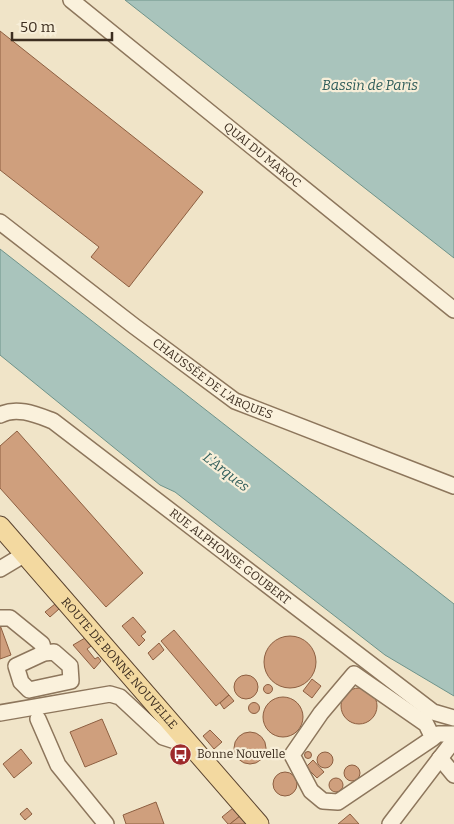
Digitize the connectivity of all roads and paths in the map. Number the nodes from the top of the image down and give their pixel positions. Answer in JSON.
{"nodes":[{"id":1,"x":71,"y":0,"type":"edge"},
{"id":2,"x":0,"y":222,"type":"edge"},
{"id":3,"x":454,"y":310,"type":"edge"},
{"id":4,"x":0,"y":415,"type":"edge"},
{"id":5,"x":454,"y":486,"type":"edge"},
{"id":6,"x":0,"y":526,"type":"edge"},
{"id":7,"x":24,"y":554,"type":"junction"},
{"id":8,"x":0,"y":569,"type":"edge"},
{"id":9,"x":0,"y":618,"type":"edge"},
{"id":10,"x":44,"y":653,"type":"dead end"},
{"id":11,"x":0,"y":713,"type":"edge"},
{"id":12,"x":38,"y":718,"type":"dead end"},
{"id":13,"x":454,"y":718,"type":"edge"},
{"id":14,"x":454,"y":734,"type":"edge"},
{"id":15,"x":433,"y":738,"type":"junction"},
{"id":16,"x":454,"y":740,"type":"edge"},
{"id":17,"x":192,"y":746,"type":"junction"},
{"id":18,"x":440,"y":758,"type":"junction"},
{"id":19,"x":454,"y":775,"type":"edge"},
{"id":20,"x":106,"y":824,"type":"edge"},
{"id":21,"x":259,"y":824,"type":"edge"},
{"id":22,"x":390,"y":824,"type":"edge"}],
"edges":[{"from":1,"to":3,"type":"street","name":"QUAI DU MAROC"},
{"from":2,"to":5,"type":"street","name":"CHAUSSÉE DE L'ARQUES"},
{"from":4,"to":13,"type":"street","name":"RUE ALPHONSE GOUBERT"},
{"from":6,"to":7,"type":"main road","name":"ROUTE DE BONNE NOUVELLE"},
{"from":7,"to":8,"type":"street"},
{"from":7,"to":17,"type":"main road","name":"ROUTE DE BONNE NOUVELLE"},
{"from":9,"to":10,"type":"street"},
{"from":11,"to":17,"type":"street"},
{"from":12,"to":20,"type":"street"},
{"from":14,"to":15,"type":"street"},
{"from":15,"to":15,"type":"street"},
{"from":16,"to":18,"type":"street"},
{"from":17,"to":21,"type":"main road","name":"ROUTE DE BONNE NOUVELLE"},
{"from":18,"to":19,"type":"street"},
{"from":18,"to":22,"type":"street"}]}
